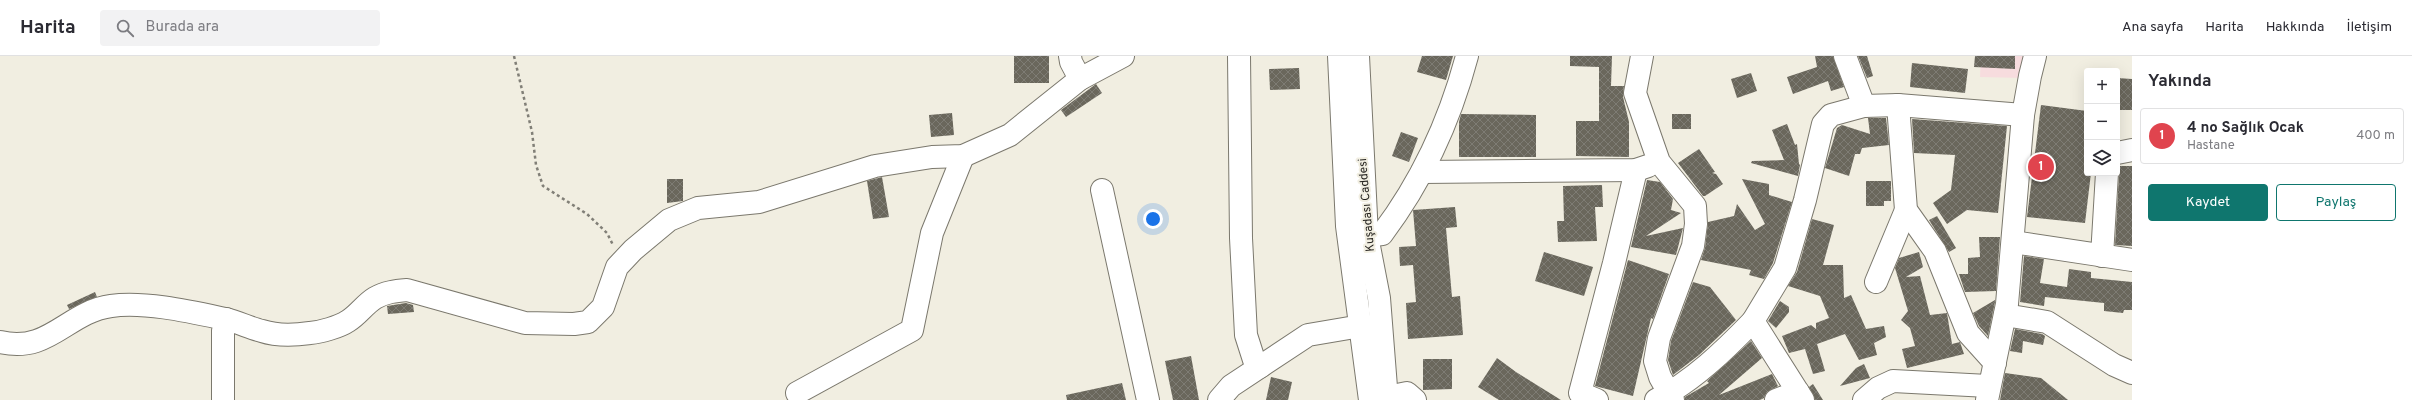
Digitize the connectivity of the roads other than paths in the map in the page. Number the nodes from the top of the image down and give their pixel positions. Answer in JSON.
{"nodes":[{"id":1,"x":1070,"y":56,"type":"edge"},
{"id":2,"x":1124,"y":56,"type":"edge"},
{"id":3,"x":1239,"y":56,"type":"edge"},
{"id":4,"x":1339,"y":56,"type":"edge"},
{"id":5,"x":1358,"y":56,"type":"edge"},
{"id":6,"x":1467,"y":56,"type":"edge"},
{"id":7,"x":1642,"y":56,"type":"edge"},
{"id":8,"x":1845,"y":56,"type":"edge"},
{"id":9,"x":2036,"y":56,"type":"edge"},
{"id":10,"x":1080,"y":79,"type":"junction"},
{"id":11,"x":1898,"y":105,"type":"junction"},
{"id":12,"x":1864,"y":106,"type":"junction"},
{"id":13,"x":2023,"y":115,"type":"junction"},
{"id":14,"x":2132,"y":150,"type":"edge"},
{"id":15,"x":2120,"y":152,"type":"edge"},
{"id":16,"x":962,"y":156,"type":"junction"},
{"id":17,"x":1659,"y":162,"type":"junction"},
{"id":18,"x":1636,"y":170,"type":"junction"},
{"id":19,"x":1422,"y":172,"type":"junction"},
{"id":20,"x":2107,"y":176,"type":"edge"},
{"id":21,"x":1102,"y":190,"type":"dead end"},
{"id":22,"x":1906,"y":210,"type":"junction"},
{"id":23,"x":1367,"y":236,"type":"junction"},
{"id":24,"x":2014,"y":242,"type":"junction"},
{"id":25,"x":2102,"y":256,"type":"junction"},
{"id":26,"x":2132,"y":260,"type":"edge"},
{"id":27,"x":1876,"y":282,"type":"dead end"},
{"id":28,"x":2005,"y":315,"type":"junction"},
{"id":29,"x":226,"y":319,"type":"junction"},
{"id":30,"x":1753,"y":321,"type":"junction"},
{"id":31,"x":1361,"y":326,"type":"junction"},
{"id":32,"x":0,"y":342,"type":"edge"},
{"id":33,"x":1995,"y":363,"type":"junction"},
{"id":34,"x":1260,"y":367,"type":"junction"},
{"id":35,"x":2132,"y":373,"type":"edge"},
{"id":36,"x":798,"y":393,"type":"dead end"},
{"id":37,"x":1987,"y":393,"type":"edge"},
{"id":38,"x":1801,"y":396,"type":"edge"},
{"id":39,"x":1584,"y":398,"type":"edge"},
{"id":40,"x":1667,"y":398,"type":"edge"},
{"id":41,"x":1382,"y":399,"type":"edge"},
{"id":42,"x":223,"y":400,"type":"edge"},
{"id":43,"x":1148,"y":400,"type":"edge"},
{"id":44,"x":1219,"y":400,"type":"edge"},
{"id":45,"x":1415,"y":400,"type":"edge"},
{"id":46,"x":1776,"y":400,"type":"edge"},
{"id":47,"x":1864,"y":400,"type":"edge"}],
"edges":[{"from":1,"to":10,"type":"street"},
{"from":2,"to":10,"type":"street"},
{"from":3,"to":34,"type":"street"},
{"from":4,"to":31,"type":"street","name":"Kuşadası Caddesi"},
{"from":5,"to":23,"type":"street","name":"Kuşadası Caddesi"},
{"from":6,"to":19,"type":"street"},
{"from":7,"to":17,"type":"street"},
{"from":8,"to":12,"type":"street"},
{"from":9,"to":13,"type":"street"},
{"from":10,"to":16,"type":"street"},
{"from":11,"to":12,"type":"street"},
{"from":11,"to":13,"type":"street"},
{"from":11,"to":22,"type":"street"},
{"from":12,"to":30,"type":"street"},
{"from":13,"to":24,"type":"street"},
{"from":14,"to":15,"type":"street"},
{"from":16,"to":29,"type":"street"},
{"from":16,"to":36,"type":"street"},
{"from":17,"to":18,"type":"street"},
{"from":17,"to":40,"type":"street"},
{"from":18,"to":19,"type":"street"},
{"from":18,"to":39,"type":"street"},
{"from":19,"to":23,"type":"street"},
{"from":20,"to":25,"type":"street"},
{"from":21,"to":43,"type":"street"},
{"from":22,"to":27,"type":"street"},
{"from":22,"to":33,"type":"street"},
{"from":23,"to":41,"type":"street","name":"Kuşadası Caddesi"},
{"from":24,"to":25,"type":"street"},
{"from":24,"to":28,"type":"street"},
{"from":25,"to":26,"type":"street"},
{"from":28,"to":33,"type":"street"},
{"from":28,"to":35,"type":"street"},
{"from":29,"to":32,"type":"street"},
{"from":29,"to":42,"type":"street"},
{"from":30,"to":38,"type":"street"},
{"from":30,"to":40,"type":"street"},
{"from":31,"to":34,"type":"street"},
{"from":31,"to":41,"type":"street","name":"Kuşadası Caddesi"},
{"from":33,"to":37,"type":"street"},
{"from":34,"to":44,"type":"street"},
{"from":37,"to":47,"type":"street"},
{"from":38,"to":46,"type":"street"},
{"from":41,"to":45,"type":"street"}]}
